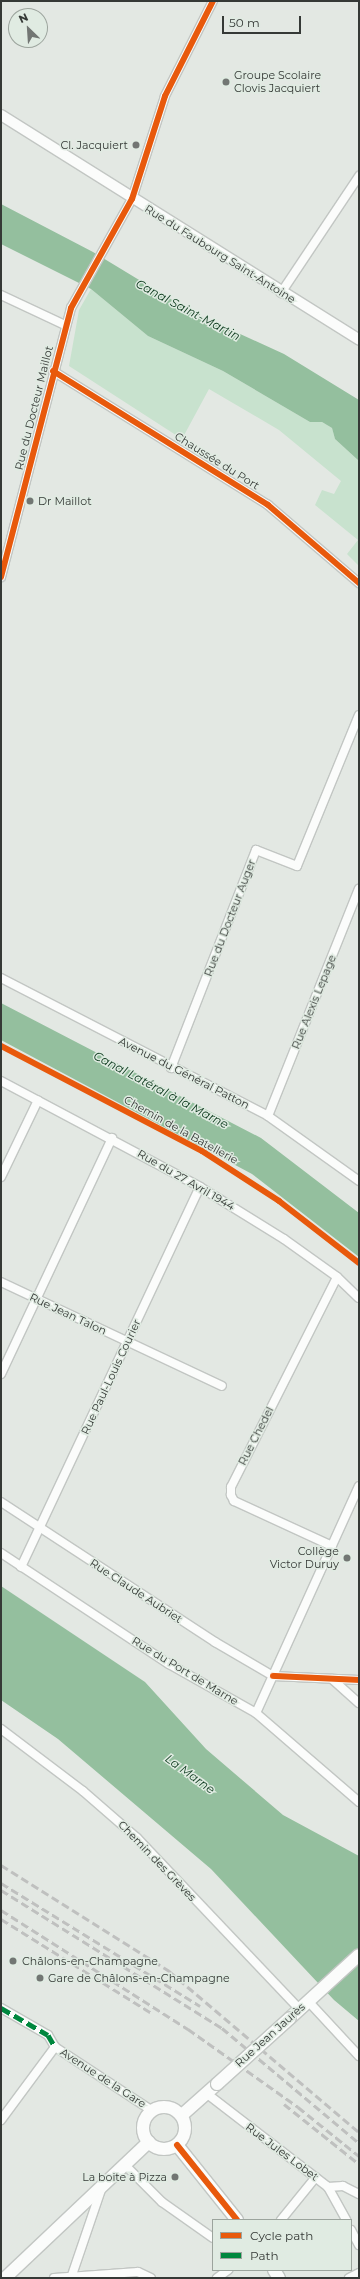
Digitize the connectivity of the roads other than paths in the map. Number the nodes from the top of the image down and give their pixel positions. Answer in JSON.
{"nodes":[{"id":1,"x":213,"y":1,"type":"edge"},
{"id":2,"x":1,"y":115,"type":"edge"},
{"id":3,"x":359,"y":176,"type":"edge"},
{"id":4,"x":132,"y":199,"type":"junction"},
{"id":5,"x":282,"y":294,"type":"junction"},
{"id":6,"x":1,"y":296,"type":"edge"},
{"id":7,"x":65,"y":325,"type":"junction"},
{"id":8,"x":359,"y":340,"type":"edge"},
{"id":9,"x":53,"y":371,"type":"junction"},
{"id":10,"x":1,"y":577,"type":"edge"},
{"id":11,"x":359,"y":583,"type":"edge"},
{"id":12,"x":359,"y":715,"type":"edge"},
{"id":13,"x":359,"y":888,"type":"edge"},
{"id":14,"x":1,"y":978,"type":"edge"},
{"id":15,"x":171,"y":1068,"type":"junction"},
{"id":16,"x":1,"y":1080,"type":"edge"},
{"id":17,"x":38,"y":1100,"type":"junction"},
{"id":18,"x":268,"y":1116,"type":"junction"},
{"id":19,"x":112,"y":1138,"type":"junction"},
{"id":20,"x":1,"y":1177,"type":"edge"},
{"id":21,"x":359,"y":1181,"type":"edge"},
{"id":22,"x":200,"y":1187,"type":"junction"},
{"id":23,"x":337,"y":1277,"type":"junction"},
{"id":24,"x":1,"y":1282,"type":"edge"},
{"id":25,"x":36,"y":1298,"type":"junction"},
{"id":26,"x":359,"y":1298,"type":"edge"},
{"id":27,"x":127,"y":1342,"type":"junction"},
{"id":28,"x":1,"y":1374,"type":"edge"},
{"id":29,"x":222,"y":1386,"type":"dead end"},
{"id":30,"x":359,"y":1486,"type":"edge"},
{"id":31,"x":1,"y":1502,"type":"edge"},
{"id":32,"x":40,"y":1528,"type":"junction"},
{"id":33,"x":332,"y":1546,"type":"junction"},
{"id":34,"x":1,"y":1553,"type":"edge"},
{"id":35,"x":21,"y":1567,"type":"junction"},
{"id":36,"x":273,"y":1676,"type":"junction"},
{"id":37,"x":332,"y":1679,"type":"junction"},
{"id":38,"x":359,"y":1680,"type":"edge"},
{"id":39,"x":359,"y":1703,"type":"edge"},
{"id":40,"x":256,"y":1713,"type":"junction"},
{"id":41,"x":1,"y":1728,"type":"edge"},
{"id":42,"x":359,"y":1802,"type":"edge"},
{"id":43,"x":359,"y":1955,"type":"edge"},
{"id":44,"x":308,"y":2001,"type":"junction"},
{"id":45,"x":1,"y":2008,"type":"edge"},
{"id":46,"x":55,"y":2047,"type":"junction"},
{"id":47,"x":359,"y":2056,"type":"edge"},
{"id":48,"x":206,"y":2093,"type":"junction"},
{"id":49,"x":151,"y":2110,"type":"junction"},
{"id":50,"x":182,"y":2115,"type":"junction"},
{"id":51,"x":1,"y":2120,"type":"edge"},
{"id":52,"x":149,"y":2142,"type":"junction"},
{"id":53,"x":177,"y":2145,"type":"junction"},
{"id":54,"x":126,"y":2166,"type":"junction"},
{"id":55,"x":316,"y":2177,"type":"junction"},
{"id":56,"x":328,"y":2187,"type":"junction"},
{"id":57,"x":101,"y":2190,"type":"junction"},
{"id":58,"x":359,"y":2194,"type":"edge"},
{"id":59,"x":236,"y":2219,"type":"edge"},
{"id":60,"x":282,"y":2219,"type":"edge"},
{"id":61,"x":345,"y":2219,"type":"edge"},
{"id":62,"x":352,"y":2232,"type":"edge"},
{"id":63,"x":212,"y":2237,"type":"edge"},
{"id":64,"x":359,"y":2245,"type":"edge"},
{"id":65,"x":227,"y":2271,"type":"edge"},
{"id":66,"x":359,"y":2272,"type":"edge"},
{"id":67,"x":71,"y":2277,"type":"edge"},
{"id":68,"x":5,"y":2278,"type":"edge"},
{"id":69,"x":54,"y":2278,"type":"edge"},
{"id":70,"x":151,"y":2278,"type":"edge"},
{"id":71,"x":217,"y":2278,"type":"edge"},
{"id":72,"x":349,"y":2278,"type":"edge"}],
"edges":[{"from":1,"to":4,"type":"street"},
{"from":2,"to":4,"type":"street","name":"Rue du Faubourg Saint-Antoine"},
{"from":3,"to":5,"type":"street"},
{"from":4,"to":5,"type":"street","name":"Rue du Faubourg Saint-Antoine"},
{"from":4,"to":7,"type":"street","name":"Rue du Docteur Maillot"},
{"from":5,"to":8,"type":"street","name":"Rue du Faubourg Saint-Antoine"},
{"from":6,"to":7,"type":"street"},
{"from":7,"to":9,"type":"street","name":"Rue du Docteur Maillot"},
{"from":9,"to":10,"type":"street","name":"Rue du Docteur Maillot"},
{"from":9,"to":11,"type":"street","name":"Chaussée du Port"},
{"from":12,"to":15,"type":"street","name":"Rue du Docteur Auger"},
{"from":13,"to":18,"type":"street","name":"Rue Alexis Lepage"},
{"from":14,"to":15,"type":"street","name":"Avenue du Général Patton"},
{"from":15,"to":18,"type":"street","name":"Avenue du Général Patton"},
{"from":16,"to":17,"type":"street","name":"Rue du 27 Avril 1944"},
{"from":17,"to":19,"type":"street","name":"Rue du 27 Avril 1944"},
{"from":17,"to":20,"type":"street"},
{"from":18,"to":21,"type":"street","name":"Avenue du Général Patton"},
{"from":19,"to":22,"type":"street","name":"Rue du 27 Avril 1944"},
{"from":19,"to":25,"type":"street"},
{"from":22,"to":23,"type":"street","name":"Rue du 27 Avril 1944"},
{"from":22,"to":27,"type":"street","name":"Rue Paul-Louis Courier"},
{"from":23,"to":26,"type":"street","name":"Rue du 27 Avril 1944"},
{"from":23,"to":33,"type":"street","name":"Rue Chedel"},
{"from":24,"to":25,"type":"street","name":"Rue Jean Talon"},
{"from":25,"to":27,"type":"street","name":"Rue Jean Talon"},
{"from":25,"to":28,"type":"street"},
{"from":27,"to":29,"type":"street","name":"Rue Jean Talon"},
{"from":27,"to":32,"type":"street","name":"Rue Paul-Louis Courier"},
{"from":30,"to":33,"type":"street"},
{"from":31,"to":32,"type":"street","name":"Rue Claude Aubriet"},
{"from":32,"to":35,"type":"street","name":"Rue Paul-Louis Courier"},
{"from":32,"to":36,"type":"street","name":"Rue Claude Aubriet"},
{"from":33,"to":36,"type":"street"},
{"from":34,"to":35,"type":"street","name":"Rue du Port de Marne"},
{"from":35,"to":40,"type":"street","name":"Rue du Port de Marne"},
{"from":36,"to":37,"type":"street"},
{"from":36,"to":40,"type":"street"},
{"from":37,"to":38,"type":"street"},
{"from":37,"to":39,"type":"street"},
{"from":40,"to":42,"type":"street","name":"Rue du Port de Marne"},
{"from":41,"to":44,"type":"street","name":"Chemin des Grèves"},
{"from":43,"to":44,"type":"main road","name":"Rue Jean Jaurès"},
{"from":44,"to":47,"type":"street","name":"Chemin des Grèves"},
{"from":44,"to":48,"type":"main road","name":"Rue Jean Jaurès","bridge":true},
{"from":45,"to":46,"type":"street"},
{"from":46,"to":49,"type":"street","name":"Avenue de la Gare"},
{"from":46,"to":51,"type":"street"},
{"from":48,"to":50,"type":"main road","name":"Rue Jean Jaurès"},
{"from":48,"to":55,"type":"street","name":"Rue Jules Lobet"},
{"from":49,"to":50,"type":"main road"},
{"from":49,"to":52,"type":"main road"},
{"from":50,"to":53,"type":"main road"},
{"from":52,"to":53,"type":"main road"},
{"from":52,"to":54,"type":"main road"},
{"from":53,"to":59,"type":"main road"},
{"from":54,"to":57,"type":"main road"},
{"from":54,"to":63,"type":"street"},
{"from":55,"to":56,"type":"street","name":"Rue Jules Lobet"},
{"from":55,"to":60,"type":"street"},
{"from":56,"to":58,"type":"street"},
{"from":56,"to":61,"type":"street","name":"Rue Jules Lobet"},
{"from":57,"to":67,"type":"street"},
{"from":57,"to":68,"type":"main road"},
{"from":62,"to":64,"type":"street"},
{"from":65,"to":71,"type":"street"},
{"from":66,"to":72,"type":"street"},
{"from":67,"to":69,"type":"street"},
{"from":67,"to":70,"type":"street"}]}
